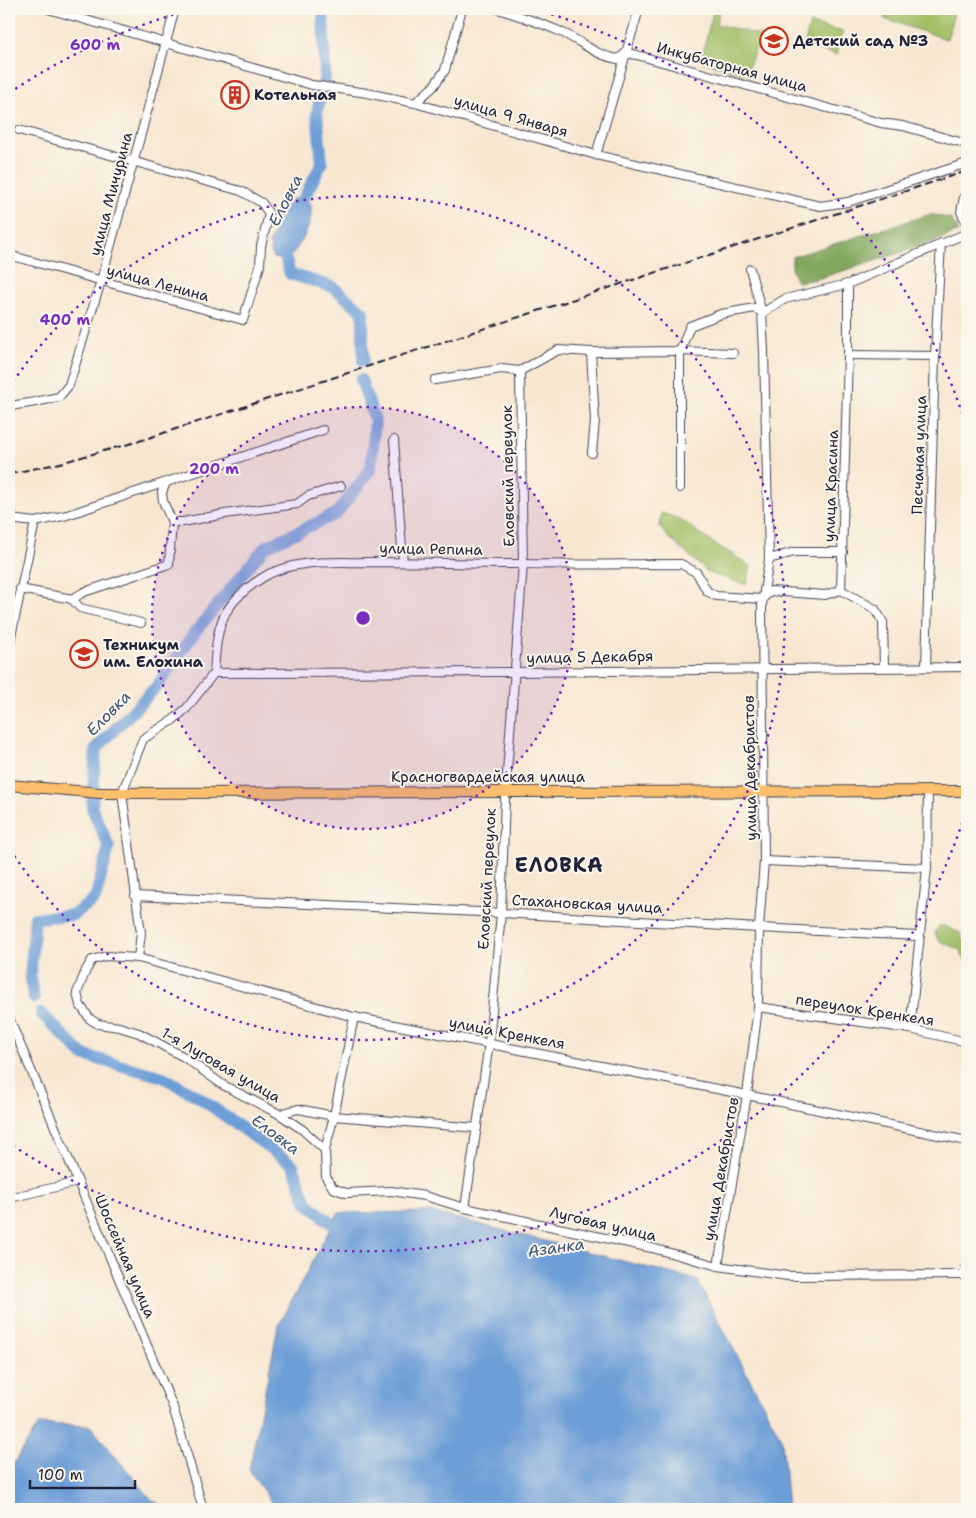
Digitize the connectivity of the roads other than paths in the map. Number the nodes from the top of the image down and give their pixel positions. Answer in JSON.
{"nodes":[{"id":1,"x":48,"y":9,"type":"edge"},
{"id":2,"x":175,"y":9,"type":"edge"},
{"id":3,"x":462,"y":9,"type":"edge"},
{"id":4,"x":498,"y":9,"type":"edge"},
{"id":5,"x":639,"y":9,"type":"edge"},
{"id":6,"x":166,"y":43,"type":"junction"},
{"id":7,"x":626,"y":53,"type":"junction"},
{"id":8,"x":416,"y":103,"type":"junction"},
{"id":9,"x":19,"y":130,"type":"dead end"},
{"id":10,"x":967,"y":144,"type":"edge"},
{"id":11,"x":596,"y":155,"type":"junction"},
{"id":12,"x":134,"y":161,"type":"junction"},
{"id":13,"x":967,"y":163,"type":"edge"},
{"id":14,"x":964,"y":197,"type":"dead end"},
{"id":15,"x":967,"y":224,"type":"edge"},
{"id":16,"x":967,"y":233,"type":"edge"},
{"id":17,"x":941,"y":243,"type":"junction"},
{"id":18,"x":9,"y":255,"type":"edge"},
{"id":19,"x":750,"y":269,"type":"dead end"},
{"id":20,"x":101,"y":281,"type":"junction"},
{"id":21,"x":848,"y":284,"type":"junction"},
{"id":22,"x":762,"y":313,"type":"junction"},
{"id":23,"x":680,"y":350,"type":"junction"},
{"id":24,"x":591,"y":352,"type":"junction"},
{"id":25,"x":733,"y":353,"type":"dead end"},
{"id":26,"x":848,"y":355,"type":"junction"},
{"id":27,"x":935,"y":356,"type":"junction"},
{"id":28,"x":520,"y":371,"type":"junction"},
{"id":29,"x":435,"y":380,"type":"dead end"},
{"id":30,"x":9,"y":406,"type":"edge"},
{"id":31,"x":323,"y":430,"type":"dead end"},
{"id":32,"x":394,"y":440,"type":"dead end"},
{"id":33,"x":592,"y":453,"type":"dead end"},
{"id":34,"x":166,"y":483,"type":"junction"},
{"id":35,"x":341,"y":486,"type":"dead end"},
{"id":36,"x":680,"y":488,"type":"dead end"},
{"id":37,"x":9,"y":520,"type":"edge"},
{"id":38,"x":35,"y":522,"type":"junction"},
{"id":39,"x":172,"y":522,"type":"junction"},
{"id":40,"x":843,"y":552,"type":"junction"},
{"id":41,"x":769,"y":559,"type":"junction"},
{"id":42,"x":403,"y":562,"type":"junction"},
{"id":43,"x":523,"y":564,"type":"junction"},
{"id":44,"x":20,"y":589,"type":"junction"},
{"id":45,"x":842,"y":590,"type":"junction"},
{"id":46,"x":72,"y":599,"type":"junction"},
{"id":47,"x":762,"y":600,"type":"junction"},
{"id":48,"x":141,"y":624,"type":"dead end"},
{"id":49,"x":9,"y":646,"type":"edge"},
{"id":50,"x":884,"y":666,"type":"junction"},
{"id":51,"x":967,"y":666,"type":"edge"},
{"id":52,"x":926,"y":667,"type":"junction"},
{"id":53,"x":762,"y":669,"type":"junction"},
{"id":54,"x":516,"y":672,"type":"junction"},
{"id":55,"x":214,"y":673,"type":"junction"},
{"id":56,"x":9,"y":785,"type":"edge"},
{"id":57,"x":928,"y":790,"type":"junction"},
{"id":58,"x":764,"y":791,"type":"junction"},
{"id":59,"x":967,"y":791,"type":"edge"},
{"id":60,"x":506,"y":792,"type":"junction"},
{"id":61,"x":122,"y":793,"type":"junction"},
{"id":62,"x":764,"y":861,"type":"junction"},
{"id":63,"x":927,"y":868,"type":"junction"},
{"id":64,"x":135,"y":896,"type":"junction"},
{"id":65,"x":501,"y":913,"type":"junction"},
{"id":66,"x":759,"y":928,"type":"junction"},
{"id":67,"x":918,"y":936,"type":"junction"},
{"id":68,"x":138,"y":958,"type":"junction"},
{"id":69,"x":80,"y":1005,"type":"joint"},
{"id":70,"x":758,"y":1007,"type":"junction"},
{"id":71,"x":354,"y":1017,"type":"junction"},
{"id":72,"x":9,"y":1018,"type":"edge"},
{"id":73,"x":910,"y":1029,"type":"junction"},
{"id":74,"x":967,"y":1042,"type":"edge"},
{"id":75,"x":488,"y":1043,"type":"junction"},
{"id":76,"x":748,"y":1094,"type":"junction"},
{"id":77,"x":279,"y":1114,"type":"junction"},
{"id":78,"x":334,"y":1116,"type":"junction"},
{"id":79,"x":477,"y":1128,"type":"junction"},
{"id":80,"x":967,"y":1141,"type":"edge"},
{"id":81,"x":325,"y":1150,"type":"junction"},
{"id":82,"x":78,"y":1182,"type":"junction"},
{"id":83,"x":9,"y":1198,"type":"edge"},
{"id":84,"x":465,"y":1208,"type":"junction"},
{"id":85,"x":967,"y":1259,"type":"edge"},
{"id":86,"x":718,"y":1266,"type":"junction"},
{"id":87,"x":966,"y":1275,"type":"edge"},
{"id":88,"x":203,"y":1509,"type":"edge"}],
"edges":[{"from":1,"to":6,"type":"street","name":"улица 9 Января"},
{"from":2,"to":6,"type":"street","name":"улица Мичурина"},
{"from":3,"to":8,"type":"street"},
{"from":4,"to":7,"type":"street","name":"Инкубаторная улица"},
{"from":5,"to":7,"type":"street"},
{"from":6,"to":8,"type":"street","name":"улица 9 Января"},
{"from":6,"to":12,"type":"street","name":"улица Мичурина"},
{"from":7,"to":10,"type":"street","name":"Инкубаторная улица"},
{"from":7,"to":11,"type":"street"},
{"from":8,"to":11,"type":"street","name":"улица 9 Января"},
{"from":9,"to":12,"type":"street"},
{"from":11,"to":13,"type":"street","name":"улица 9 Января"},
{"from":12,"to":20,"type":"street","name":"улица Мичурина"},
{"from":12,"to":20,"type":"street","name":"улица Ленина"},
{"from":14,"to":15,"type":"street"},
{"from":16,"to":17,"type":"street"},
{"from":17,"to":21,"type":"street"},
{"from":17,"to":27,"type":"street","name":"Песчаная улица"},
{"from":18,"to":20,"type":"street","name":"улица Ленина"},
{"from":19,"to":22,"type":"street","name":"улица Декабристов"},
{"from":20,"to":30,"type":"street","name":"улица Мичурина"},
{"from":21,"to":22,"type":"street"},
{"from":21,"to":26,"type":"street","name":"улица Красина"},
{"from":22,"to":23,"type":"street"},
{"from":22,"to":41,"type":"street","name":"улица Декабристов"},
{"from":23,"to":24,"type":"street"},
{"from":23,"to":25,"type":"street"},
{"from":23,"to":36,"type":"street"},
{"from":24,"to":28,"type":"street"},
{"from":24,"to":33,"type":"street"},
{"from":26,"to":27,"type":"street"},
{"from":26,"to":40,"type":"street","name":"улица Красина"},
{"from":27,"to":52,"type":"street","name":"Песчаная улица"},
{"from":28,"to":29,"type":"street"},
{"from":28,"to":43,"type":"street","name":"Еловский переулок"},
{"from":31,"to":34,"type":"street"},
{"from":32,"to":42,"type":"street"},
{"from":34,"to":38,"type":"street"},
{"from":34,"to":39,"type":"street"},
{"from":35,"to":39,"type":"street"},
{"from":37,"to":38,"type":"street"},
{"from":38,"to":44,"type":"street"},
{"from":39,"to":46,"type":"street"},
{"from":40,"to":41,"type":"street"},
{"from":40,"to":45,"type":"street","name":"улица Красина"},
{"from":41,"to":47,"type":"street","name":"улица Декабристов"},
{"from":42,"to":43,"type":"street","name":"улица Репина"},
{"from":42,"to":55,"type":"street","name":"улица Репина"},
{"from":43,"to":47,"type":"street","name":"улица Репина"},
{"from":43,"to":54,"type":"street","name":"Еловский переулок"},
{"from":44,"to":46,"type":"street"},
{"from":44,"to":49,"type":"street"},
{"from":45,"to":47,"type":"street"},
{"from":45,"to":50,"type":"street"},
{"from":46,"to":48,"type":"street"},
{"from":47,"to":53,"type":"street","name":"улица Декабристов"},
{"from":50,"to":52,"type":"street","name":"улица 5 Декабря"},
{"from":50,"to":53,"type":"street","name":"улица 5 Декабря"},
{"from":51,"to":52,"type":"street","name":"улица 5 Декабря"},
{"from":53,"to":54,"type":"street","name":"улица 5 Декабря"},
{"from":53,"to":58,"type":"street","name":"улица Декабристов"},
{"from":54,"to":55,"type":"street","name":"улица 5 Декабря"},
{"from":54,"to":60,"type":"street","name":"Еловский переулок"},
{"from":55,"to":61,"type":"street"},
{"from":56,"to":61,"type":"main road","name":"Красногвардейская улица"},
{"from":57,"to":58,"type":"main road","name":"Красногвардейская улица"},
{"from":57,"to":59,"type":"main road","name":"Красногвардейская улица"},
{"from":57,"to":63,"type":"street"},
{"from":58,"to":60,"type":"main road","name":"Красногвардейская улица"},
{"from":58,"to":62,"type":"street","name":"улица Декабристов"},
{"from":60,"to":61,"type":"main road","name":"Красногвардейская улица"},
{"from":60,"to":65,"type":"street","name":"Еловский переулок"},
{"from":61,"to":64,"type":"street"},
{"from":62,"to":63,"type":"street"},
{"from":62,"to":66,"type":"street","name":"улица Декабристов"},
{"from":63,"to":67,"type":"street"},
{"from":64,"to":65,"type":"street","name":"Стахановская улица"},
{"from":64,"to":68,"type":"street"},
{"from":65,"to":66,"type":"street","name":"Стахановская улица"},
{"from":65,"to":75,"type":"street","name":"Еловский переулок"},
{"from":66,"to":67,"type":"street","name":"Стахановская улица"},
{"from":66,"to":70,"type":"street","name":"улица Декабристов"},
{"from":67,"to":73,"type":"street"},
{"from":68,"to":69,"type":"street","name":"улица Кренкеля"},
{"from":68,"to":71,"type":"street","name":"улица Кренкеля"},
{"from":69,"to":77,"type":"street","name":"1-я Луговая улица"},
{"from":70,"to":73,"type":"street","name":"переулок Кренкеля"},
{"from":70,"to":76,"type":"street","name":"улица Декабристов"},
{"from":71,"to":75,"type":"street","name":"улица Кренкеля"},
{"from":71,"to":78,"type":"street","name":"Луговая улица"},
{"from":72,"to":82,"type":"street","name":"Шоссейная улица"},
{"from":73,"to":74,"type":"street","name":"переулок Кренкеля"},
{"from":75,"to":76,"type":"street","name":"улица Кренкеля"},
{"from":75,"to":79,"type":"street","name":"Еловский переулок"},
{"from":76,"to":80,"type":"street","name":"улица Кренкеля"},
{"from":76,"to":86,"type":"street","name":"улица Декабристов"},
{"from":77,"to":78,"type":"street","name":"1-я Луговая улица"},
{"from":77,"to":81,"type":"street"},
{"from":78,"to":79,"type":"street","name":"1-я Луговая улица"},
{"from":78,"to":81,"type":"street","name":"Луговая улица"},
{"from":79,"to":84,"type":"street","name":"Еловский переулок"},
{"from":81,"to":84,"type":"street","name":"Луговая улица"},
{"from":82,"to":83,"type":"street"},
{"from":82,"to":88,"type":"street","name":"Шоссейная улица"},
{"from":84,"to":86,"type":"street","name":"Луговая улица"},
{"from":85,"to":87,"type":"street"},
{"from":86,"to":87,"type":"street","name":"Луговая улица"}]}
